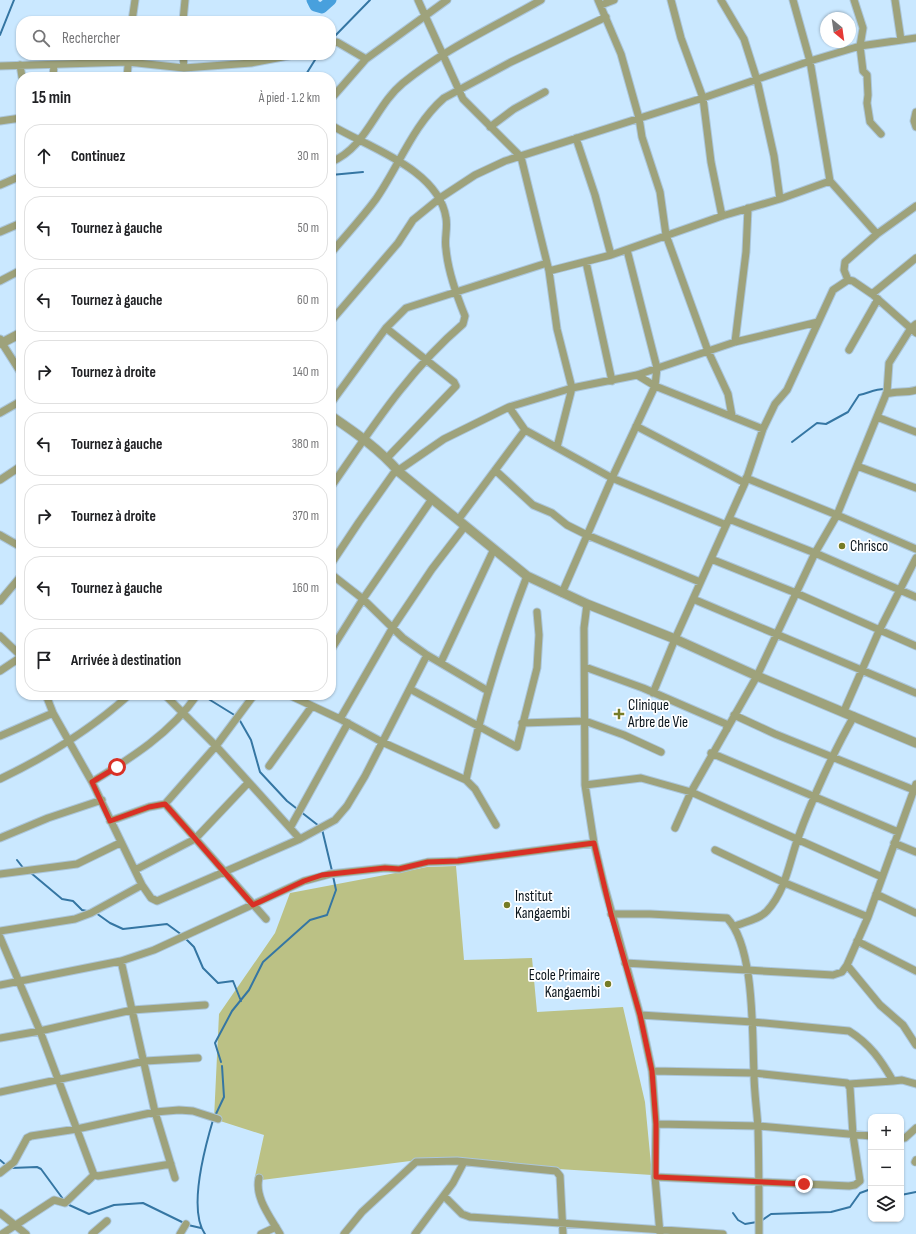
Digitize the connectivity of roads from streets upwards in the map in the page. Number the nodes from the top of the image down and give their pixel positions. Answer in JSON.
{"nodes":[{"id":1,"x":134,"y":0,"type":"edge"},
{"id":2,"x":185,"y":0,"type":"edge"},
{"id":3,"x":418,"y":0,"type":"edge"},
{"id":4,"x":447,"y":0,"type":"edge"},
{"id":5,"x":541,"y":0,"type":"edge"},
{"id":6,"x":614,"y":0,"type":"edge"},
{"id":7,"x":671,"y":0,"type":"edge"},
{"id":8,"x":721,"y":0,"type":"edge"},
{"id":9,"x":793,"y":0,"type":"edge"},
{"id":10,"x":854,"y":0,"type":"edge"},
{"id":11,"x":895,"y":0,"type":"edge"},
{"id":12,"x":599,"y":3,"type":"edge"},
{"id":13,"x":132,"y":16,"type":"edge"},
{"id":14,"x":183,"y":16,"type":"edge"},
{"id":15,"x":426,"y":16,"type":"junction"},
{"id":16,"x":606,"y":17,"type":"junction"},
{"id":17,"x":916,"y":38,"type":"edge"},
{"id":18,"x":901,"y":40,"type":"junction"},
{"id":19,"x":336,"y":42,"type":"edge"},
{"id":20,"x":860,"y":46,"type":"junction"},
{"id":21,"x":442,"y":53,"type":"junction"},
{"id":22,"x":366,"y":59,"type":"junction"},
{"id":23,"x":107,"y":60,"type":"edge"},
{"id":24,"x":128,"y":60,"type":"edge"},
{"id":25,"x":139,"y":60,"type":"edge"},
{"id":26,"x":183,"y":60,"type":"edge"},
{"id":27,"x":254,"y":60,"type":"edge"},
{"id":28,"x":810,"y":61,"type":"junction"},
{"id":29,"x":20,"y":65,"type":"junction"},
{"id":30,"x":54,"y":65,"type":"junction"},
{"id":31,"x":0,"y":66,"type":"edge"},
{"id":32,"x":184,"y":68,"type":"junction"},
{"id":33,"x":21,"y":72,"type":"edge"},
{"id":34,"x":53,"y":72,"type":"edge"},
{"id":35,"x":127,"y":72,"type":"edge"},
{"id":36,"x":757,"y":80,"type":"junction"},
{"id":37,"x":459,"y":91,"type":"junction"},
{"id":38,"x":545,"y":92,"type":"dead end"},
{"id":39,"x":336,"y":93,"type":"edge"},
{"id":40,"x":703,"y":98,"type":"junction"},
{"id":41,"x":916,"y":112,"type":"edge"},
{"id":42,"x":639,"y":118,"type":"junction"},
{"id":43,"x":16,"y":119,"type":"edge"},
{"id":44,"x":0,"y":121,"type":"edge"},
{"id":45,"x":490,"y":127,"type":"junction"},
{"id":46,"x":916,"y":127,"type":"edge"},
{"id":47,"x":336,"y":128,"type":"edge"},
{"id":48,"x":881,"y":134,"type":"dead end"},
{"id":49,"x":576,"y":138,"type":"junction"},
{"id":50,"x":360,"y":141,"type":"junction"},
{"id":51,"x":521,"y":157,"type":"junction"},
{"id":52,"x":336,"y":159,"type":"edge"},
{"id":53,"x":398,"y":160,"type":"junction"},
{"id":54,"x":16,"y":178,"type":"edge"},
{"id":55,"x":830,"y":180,"type":"junction"},
{"id":56,"x":0,"y":185,"type":"edge"},
{"id":57,"x":440,"y":198,"type":"junction"},
{"id":58,"x":780,"y":199,"type":"junction"},
{"id":59,"x":916,"y":206,"type":"edge"},
{"id":60,"x":748,"y":208,"type":"junction"},
{"id":61,"x":722,"y":216,"type":"junction"},
{"id":62,"x":16,"y":225,"type":"edge"},
{"id":63,"x":0,"y":232,"type":"edge"},
{"id":64,"x":877,"y":234,"type":"junction"},
{"id":65,"x":666,"y":235,"type":"junction"},
{"id":66,"x":336,"y":247,"type":"edge"},
{"id":67,"x":627,"y":250,"type":"junction"},
{"id":68,"x":611,"y":255,"type":"junction"},
{"id":69,"x":916,"y":258,"type":"edge"},
{"id":70,"x":586,"y":262,"type":"junction"},
{"id":71,"x":547,"y":264,"type":"junction"},
{"id":72,"x":549,"y":271,"type":"junction"},
{"id":73,"x":16,"y":273,"type":"edge"},
{"id":74,"x":848,"y":280,"type":"junction"},
{"id":75,"x":0,"y":281,"type":"edge"},
{"id":76,"x":456,"y":292,"type":"junction"},
{"id":77,"x":875,"y":296,"type":"junction"},
{"id":78,"x":336,"y":315,"type":"edge"},
{"id":79,"x":818,"y":322,"type":"junction"},
{"id":80,"x":386,"y":328,"type":"junction"},
{"id":81,"x":914,"y":328,"type":"edge"},
{"id":82,"x":16,"y":334,"type":"edge"},
{"id":83,"x":1,"y":342,"type":"edge"},
{"id":84,"x":735,"y":342,"type":"junction"},
{"id":85,"x":849,"y":350,"type":"dead end"},
{"id":86,"x":708,"y":351,"type":"junction"},
{"id":87,"x":426,"y":358,"type":"junction"},
{"id":88,"x":16,"y":365,"type":"edge"},
{"id":89,"x":657,"y":368,"type":"junction"},
{"id":90,"x":637,"y":374,"type":"junction"},
{"id":91,"x":612,"y":381,"type":"junction"},
{"id":92,"x":655,"y":386,"type":"junction"},
{"id":93,"x":572,"y":388,"type":"junction"},
{"id":94,"x":916,"y":390,"type":"edge"},
{"id":95,"x":887,"y":391,"type":"junction"},
{"id":96,"x":336,"y":396,"type":"edge"},
{"id":97,"x":16,"y":404,"type":"edge"},
{"id":98,"x":509,"y":407,"type":"junction"},
{"id":99,"x":0,"y":414,"type":"edge"},
{"id":100,"x":732,"y":416,"type":"junction"},
{"id":101,"x":877,"y":417,"type":"junction"},
{"id":102,"x":336,"y":419,"type":"edge"},
{"id":103,"x":636,"y":426,"type":"junction"},
{"id":104,"x":763,"y":429,"type":"junction"},
{"id":105,"x":525,"y":430,"type":"junction"},
{"id":106,"x":916,"y":432,"type":"edge"},
{"id":107,"x":365,"y":439,"type":"junction"},
{"id":108,"x":557,"y":447,"type":"junction"},
{"id":109,"x":387,"y":458,"type":"junction"},
{"id":110,"x":857,"y":466,"type":"junction"},
{"id":111,"x":16,"y":469,"type":"edge"},
{"id":112,"x":495,"y":470,"type":"junction"},
{"id":113,"x":399,"y":472,"type":"junction"},
{"id":114,"x":612,"y":478,"type":"junction"},
{"id":115,"x":0,"y":480,"type":"edge"},
{"id":116,"x":336,"y":480,"type":"edge"},
{"id":117,"x":746,"y":481,"type":"junction"},
{"id":118,"x":916,"y":488,"type":"edge"},
{"id":119,"x":432,"y":499,"type":"junction"},
{"id":120,"x":837,"y":514,"type":"junction"},
{"id":121,"x":728,"y":522,"type":"junction"},
{"id":122,"x":461,"y":523,"type":"junction"},
{"id":123,"x":0,"y":535,"type":"edge"},
{"id":124,"x":587,"y":535,"type":"junction"},
{"id":125,"x":16,"y":544,"type":"edge"},
{"id":126,"x":494,"y":549,"type":"junction"},
{"id":127,"x":916,"y":549,"type":"edge"},
{"id":128,"x":815,"y":553,"type":"junction"},
{"id":129,"x":336,"y":557,"type":"edge"},
{"id":130,"x":916,"y":558,"type":"edge"},
{"id":131,"x":711,"y":559,"type":"junction"},
{"id":132,"x":527,"y":576,"type":"junction"},
{"id":133,"x":336,"y":578,"type":"edge"},
{"id":134,"x":16,"y":582,"type":"edge"},
{"id":135,"x":700,"y":582,"type":"junction"},
{"id":136,"x":900,"y":590,"type":"junction"},
{"id":137,"x":562,"y":593,"type":"junction"},
{"id":138,"x":796,"y":594,"type":"junction"},
{"id":139,"x":916,"y":597,"type":"edge"},
{"id":140,"x":363,"y":599,"type":"junction"},
{"id":141,"x":693,"y":599,"type":"junction"},
{"id":142,"x":0,"y":601,"type":"edge"},
{"id":143,"x":587,"y":604,"type":"junction"},
{"id":144,"x":537,"y":612,"type":"dead end"},
{"id":145,"x":393,"y":627,"type":"junction"},
{"id":146,"x":879,"y":630,"type":"junction"},
{"id":147,"x":776,"y":634,"type":"junction"},
{"id":148,"x":0,"y":636,"type":"edge"},
{"id":149,"x":675,"y":639,"type":"junction"},
{"id":150,"x":336,"y":642,"type":"edge"},
{"id":151,"x":916,"y":646,"type":"edge"},
{"id":152,"x":16,"y":651,"type":"edge"},
{"id":153,"x":427,"y":655,"type":"junction"},
{"id":154,"x":16,"y":660,"type":"edge"},
{"id":155,"x":441,"y":662,"type":"junction"},
{"id":156,"x":585,"y":667,"type":"junction"},
{"id":157,"x":862,"y":670,"type":"junction"},
{"id":158,"x":0,"y":671,"type":"edge"},
{"id":159,"x":757,"y":676,"type":"junction"},
{"id":160,"x":410,"y":689,"type":"junction"},
{"id":161,"x":488,"y":691,"type":"junction"},
{"id":162,"x":653,"y":693,"type":"junction"},
{"id":163,"x":916,"y":693,"type":"edge"},
{"id":164,"x":48,"y":700,"type":"edge"},
{"id":165,"x":123,"y":700,"type":"edge"},
{"id":166,"x":170,"y":700,"type":"edge"},
{"id":167,"x":194,"y":700,"type":"edge"},
{"id":168,"x":251,"y":700,"type":"edge"},
{"id":169,"x":304,"y":700,"type":"edge"},
{"id":170,"x":312,"y":706,"type":"junction"},
{"id":171,"x":844,"y":711,"type":"junction"},
{"id":172,"x":53,"y":713,"type":"junction"},
{"id":173,"x":182,"y":713,"type":"junction"},
{"id":174,"x":734,"y":715,"type":"junction"},
{"id":175,"x":854,"y":716,"type":"junction"},
{"id":176,"x":340,"y":719,"type":"junction"},
{"id":177,"x":585,"y":721,"type":"junction"},
{"id":178,"x":348,"y":723,"type":"junction"},
{"id":179,"x":522,"y":723,"type":"junction"},
{"id":180,"x":478,"y":727,"type":"junction"},
{"id":181,"x":727,"y":729,"type":"junction"},
{"id":182,"x":0,"y":736,"type":"edge"},
{"id":183,"x":70,"y":741,"type":"junction"},
{"id":184,"x":382,"y":742,"type":"junction"},
{"id":185,"x":916,"y":743,"type":"edge"},
{"id":186,"x":216,"y":746,"type":"junction"},
{"id":187,"x":661,"y":752,"type":"dead end"},
{"id":188,"x":711,"y":753,"type":"junction"},
{"id":189,"x":833,"y":758,"type":"junction"},
{"id":190,"x":269,"y":766,"type":"dead end"},
{"id":191,"x":0,"y":779,"type":"edge"},
{"id":192,"x":466,"y":780,"type":"junction"},
{"id":193,"x":92,"y":782,"type":"junction"},
{"id":194,"x":248,"y":783,"type":"junction"},
{"id":195,"x":585,"y":785,"type":"junction"},
{"id":196,"x":915,"y":787,"type":"edge"},
{"id":197,"x":691,"y":792,"type":"junction"},
{"id":198,"x":815,"y":797,"type":"junction"},
{"id":199,"x":102,"y":800,"type":"junction"},
{"id":200,"x":165,"y":804,"type":"junction"},
{"id":201,"x":110,"y":821,"type":"junction"},
{"id":202,"x":496,"y":824,"type":"dead end"},
{"id":203,"x":290,"y":828,"type":"junction"},
{"id":204,"x":675,"y":828,"type":"dead end"},
{"id":205,"x":898,"y":832,"type":"junction"},
{"id":206,"x":0,"y":838,"type":"edge"},
{"id":207,"x":798,"y":838,"type":"junction"},
{"id":208,"x":195,"y":839,"type":"junction"},
{"id":209,"x":300,"y":839,"type":"junction"},
{"id":210,"x":120,"y":843,"type":"junction"},
{"id":211,"x":594,"y":843,"type":"junction"},
{"id":212,"x":894,"y":843,"type":"junction"},
{"id":213,"x":715,"y":850,"type":"dead end"},
{"id":214,"x":916,"y":852,"type":"edge"},
{"id":215,"x":135,"y":870,"type":"junction"},
{"id":216,"x":225,"y":872,"type":"junction"},
{"id":217,"x":0,"y":874,"type":"edge"},
{"id":218,"x":882,"y":876,"type":"junction"},
{"id":219,"x":785,"y":883,"type":"junction"},
{"id":220,"x":142,"y":885,"type":"junction"},
{"id":221,"x":876,"y":894,"type":"junction"},
{"id":222,"x":253,"y":905,"type":"junction"},
{"id":223,"x":916,"y":913,"type":"edge"},
{"id":224,"x":611,"y":914,"type":"junction"},
{"id":225,"x":868,"y":917,"type":"junction"},
{"id":226,"x":266,"y":919,"type":"dead end"},
{"id":227,"x":734,"y":926,"type":"junction"},
{"id":228,"x":0,"y":931,"type":"edge"},
{"id":229,"x":0,"y":937,"type":"edge"},
{"id":230,"x":857,"y":941,"type":"junction"},
{"id":231,"x":121,"y":961,"type":"junction"},
{"id":232,"x":626,"y":963,"type":"junction"},
{"id":233,"x":847,"y":965,"type":"junction"},
{"id":234,"x":748,"y":970,"type":"junction"},
{"id":235,"x":916,"y":971,"type":"edge"},
{"id":236,"x":18,"y":982,"type":"junction"},
{"id":237,"x":0,"y":985,"type":"edge"},
{"id":238,"x":205,"y":1005,"type":"dead end"},
{"id":239,"x":132,"y":1010,"type":"junction"},
{"id":240,"x":640,"y":1015,"type":"junction"},
{"id":241,"x":753,"y":1022,"type":"junction"},
{"id":242,"x":40,"y":1031,"type":"junction"},
{"id":243,"x":0,"y":1038,"type":"edge"},
{"id":244,"x":916,"y":1045,"type":"edge"},
{"id":245,"x":198,"y":1058,"type":"dead end"},
{"id":246,"x":144,"y":1062,"type":"junction"},
{"id":247,"x":652,"y":1071,"type":"junction"},
{"id":248,"x":754,"y":1073,"type":"junction"},
{"id":249,"x":57,"y":1079,"type":"junction"},
{"id":250,"x":893,"y":1081,"type":"junction"},
{"id":251,"x":849,"y":1084,"type":"junction"},
{"id":252,"x":916,"y":1084,"type":"edge"},
{"id":253,"x":0,"y":1092,"type":"edge"},
{"id":254,"x":155,"y":1112,"type":"junction"},
{"id":255,"x":218,"y":1119,"type":"dead end"},
{"id":256,"x":656,"y":1124,"type":"junction"},
{"id":257,"x":758,"y":1126,"type":"junction"},
{"id":258,"x":916,"y":1128,"type":"edge"},
{"id":259,"x":77,"y":1129,"type":"junction"},
{"id":260,"x":853,"y":1135,"type":"junction"},
{"id":261,"x":868,"y":1136,"type":"edge"},
{"id":262,"x":904,"y":1138,"type":"edge"},
{"id":263,"x":464,"y":1162,"type":"junction"},
{"id":264,"x":171,"y":1164,"type":"junction"},
{"id":265,"x":0,"y":1173,"type":"edge"},
{"id":266,"x":94,"y":1175,"type":"junction"},
{"id":267,"x":656,"y":1177,"type":"junction"},
{"id":268,"x":176,"y":1178,"type":"dead end"},
{"id":269,"x":259,"y":1178,"type":"dead end"},
{"id":270,"x":759,"y":1182,"type":"junction"},
{"id":271,"x":444,"y":1196,"type":"junction"},
{"id":272,"x":0,"y":1213,"type":"edge"},
{"id":273,"x":107,"y":1221,"type":"dead end"},
{"id":274,"x":562,"y":1223,"type":"junction"},
{"id":275,"x":186,"y":1224,"type":"dead end"},
{"id":276,"x":16,"y":1225,"type":"junction"},
{"id":277,"x":276,"y":1227,"type":"junction"},
{"id":278,"x":659,"y":1232,"type":"edge"},
{"id":279,"x":2,"y":1234,"type":"edge"},
{"id":280,"x":26,"y":1234,"type":"edge"},
{"id":281,"x":92,"y":1234,"type":"edge"},
{"id":282,"x":180,"y":1234,"type":"edge"},
{"id":283,"x":261,"y":1234,"type":"edge"},
{"id":284,"x":280,"y":1234,"type":"edge"},
{"id":285,"x":344,"y":1234,"type":"edge"},
{"id":286,"x":416,"y":1234,"type":"edge"},
{"id":287,"x":563,"y":1234,"type":"edge"},
{"id":288,"x":723,"y":1234,"type":"edge"},
{"id":289,"x":759,"y":1234,"type":"edge"}],
"edges":[{"from":1,"to":13,"type":"street"},
{"from":2,"to":14,"type":"street"},
{"from":3,"to":15,"type":"street"},
{"from":4,"to":15,"type":"street"},
{"from":5,"to":21,"type":"street"},
{"from":6,"to":12,"type":"street"},
{"from":7,"to":40,"type":"street"},
{"from":8,"to":36,"type":"street"},
{"from":9,"to":28,"type":"street"},
{"from":10,"to":20,"type":"street"},
{"from":11,"to":18,"type":"street"},
{"from":12,"to":16,"type":"street"},
{"from":15,"to":21,"type":"street"},
{"from":15,"to":22,"type":"street"},
{"from":16,"to":37,"type":"street"},
{"from":16,"to":42,"type":"street"},
{"from":17,"to":18,"type":"street"},
{"from":18,"to":20,"type":"street"},
{"from":19,"to":22,"type":"street"},
{"from":20,"to":28,"type":"street"},
{"from":20,"to":48,"type":"street"},
{"from":21,"to":37,"type":"street"},
{"from":21,"to":50,"type":"street"},
{"from":22,"to":39,"type":"street"},
{"from":23,"to":30,"type":"street"},
{"from":24,"to":35,"type":"street"},
{"from":25,"to":32,"type":"street"},
{"from":26,"to":32,"type":"street"},
{"from":27,"to":32,"type":"street"},
{"from":28,"to":36,"type":"street"},
{"from":28,"to":55,"type":"street"},
{"from":29,"to":30,"type":"street"},
{"from":29,"to":31,"type":"street"},
{"from":29,"to":33,"type":"street"},
{"from":30,"to":34,"type":"street"},
{"from":36,"to":40,"type":"street"},
{"from":36,"to":58,"type":"street"},
{"from":37,"to":45,"type":"street"},
{"from":37,"to":53,"type":"street"},
{"from":38,"to":45,"type":"street"},
{"from":40,"to":42,"type":"street"},
{"from":40,"to":61,"type":"street"},
{"from":41,"to":46,"type":"street"},
{"from":42,"to":49,"type":"street"},
{"from":42,"to":65,"type":"street"},
{"from":43,"to":44,"type":"street"},
{"from":45,"to":51,"type":"street"},
{"from":47,"to":50,"type":"street"},
{"from":49,"to":51,"type":"street"},
{"from":49,"to":68,"type":"street"},
{"from":50,"to":52,"type":"street"},
{"from":50,"to":53,"type":"street"},
{"from":51,"to":57,"type":"street"},
{"from":51,"to":71,"type":"street"},
{"from":53,"to":57,"type":"street"},
{"from":53,"to":66,"type":"street"},
{"from":54,"to":56,"type":"street"},
{"from":55,"to":58,"type":"street"},
{"from":55,"to":64,"type":"street"},
{"from":57,"to":76,"type":"street"},
{"from":57,"to":78,"type":"street"},
{"from":58,"to":60,"type":"street"},
{"from":59,"to":64,"type":"street"},
{"from":60,"to":61,"type":"street"},
{"from":60,"to":84,"type":"street"},
{"from":61,"to":65,"type":"street"},
{"from":62,"to":63,"type":"street"},
{"from":64,"to":74,"type":"street"},
{"from":65,"to":67,"type":"street"},
{"from":65,"to":86,"type":"street"},
{"from":67,"to":68,"type":"street"},
{"from":67,"to":89,"type":"street"},
{"from":68,"to":70,"type":"street"},
{"from":69,"to":77,"type":"street"},
{"from":70,"to":72,"type":"street"},
{"from":70,"to":91,"type":"street"},
{"from":71,"to":72,"type":"street"},
{"from":71,"to":76,"type":"street"},
{"from":72,"to":93,"type":"street"},
{"from":73,"to":75,"type":"street"},
{"from":74,"to":77,"type":"street"},
{"from":74,"to":79,"type":"street"},
{"from":76,"to":80,"type":"street"},
{"from":76,"to":87,"type":"street"},
{"from":77,"to":81,"type":"street"},
{"from":77,"to":85,"type":"street"},
{"from":79,"to":84,"type":"street"},
{"from":79,"to":104,"type":"street"},
{"from":80,"to":87,"type":"street"},
{"from":80,"to":96,"type":"street"},
{"from":81,"to":95,"type":"street"},
{"from":82,"to":83,"type":"street"},
{"from":83,"to":88,"type":"street"},
{"from":84,"to":86,"type":"street"},
{"from":86,"to":89,"type":"street"},
{"from":86,"to":100,"type":"street"},
{"from":87,"to":107,"type":"street"},
{"from":87,"to":109,"type":"street"},
{"from":89,"to":90,"type":"street"},
{"from":89,"to":92,"type":"street"},
{"from":90,"to":91,"type":"street"},
{"from":90,"to":92,"type":"street"},
{"from":91,"to":93,"type":"street"},
{"from":92,"to":100,"type":"street"},
{"from":92,"to":103,"type":"street"},
{"from":93,"to":98,"type":"street"},
{"from":93,"to":108,"type":"street"},
{"from":94,"to":95,"type":"street"},
{"from":95,"to":101,"type":"street"},
{"from":97,"to":99,"type":"street"},
{"from":98,"to":105,"type":"street"},
{"from":98,"to":113,"type":"street"},
{"from":100,"to":104,"type":"street"},
{"from":101,"to":106,"type":"street"},
{"from":101,"to":110,"type":"street"},
{"from":102,"to":107,"type":"street"},
{"from":103,"to":114,"type":"street"},
{"from":103,"to":117,"type":"street"},
{"from":104,"to":117,"type":"street"},
{"from":105,"to":108,"type":"street"},
{"from":105,"to":112,"type":"street"},
{"from":107,"to":109,"type":"street"},
{"from":107,"to":116,"type":"street"},
{"from":108,"to":114,"type":"street"},
{"from":109,"to":113,"type":"street"},
{"from":110,"to":118,"type":"street"},
{"from":110,"to":120,"type":"street"},
{"from":111,"to":115,"type":"street"},
{"from":112,"to":122,"type":"street"},
{"from":112,"to":124,"type":"street"},
{"from":113,"to":119,"type":"street"},
{"from":113,"to":129,"type":"street"},
{"from":114,"to":121,"type":"street"},
{"from":114,"to":124,"type":"street"},
{"from":117,"to":120,"type":"street"},
{"from":117,"to":121,"type":"street"},
{"from":119,"to":122,"type":"street"},
{"from":119,"to":140,"type":"street"},
{"from":120,"to":127,"type":"street"},
{"from":120,"to":128,"type":"street"},
{"from":121,"to":128,"type":"street"},
{"from":121,"to":131,"type":"street"},
{"from":122,"to":126,"type":"street"},
{"from":122,"to":145,"type":"street"},
{"from":123,"to":125,"type":"street"},
{"from":124,"to":135,"type":"street"},
{"from":124,"to":137,"type":"street"},
{"from":126,"to":132,"type":"street"},
{"from":126,"to":155,"type":"street"},
{"from":128,"to":136,"type":"street"},
{"from":128,"to":138,"type":"street"},
{"from":130,"to":136,"type":"street"},
{"from":131,"to":135,"type":"street"},
{"from":131,"to":138,"type":"street"},
{"from":132,"to":137,"type":"street"},
{"from":132,"to":161,"type":"street"},
{"from":133,"to":140,"type":"street"},
{"from":134,"to":142,"type":"street"},
{"from":135,"to":141,"type":"street"},
{"from":136,"to":139,"type":"street"},
{"from":136,"to":146,"type":"street"},
{"from":137,"to":143,"type":"street"},
{"from":138,"to":146,"type":"street"},
{"from":138,"to":147,"type":"street"},
{"from":140,"to":145,"type":"street"},
{"from":140,"to":150,"type":"street"},
{"from":141,"to":147,"type":"street"},
{"from":141,"to":149,"type":"street"},
{"from":143,"to":149,"type":"street"},
{"from":143,"to":156,"type":"street"},
{"from":144,"to":179,"type":"street"},
{"from":145,"to":153,"type":"street"},
{"from":145,"to":176,"type":"street"},
{"from":146,"to":151,"type":"street"},
{"from":146,"to":157,"type":"street"},
{"from":147,"to":157,"type":"street"},
{"from":147,"to":159,"type":"street"},
{"from":148,"to":152,"type":"street"},
{"from":149,"to":159,"type":"street"},
{"from":149,"to":162,"type":"street"},
{"from":153,"to":155,"type":"street"},
{"from":153,"to":160,"type":"street"},
{"from":154,"to":158,"type":"street"},
{"from":155,"to":161,"type":"street"},
{"from":156,"to":162,"type":"street"},
{"from":156,"to":177,"type":"street"},
{"from":157,"to":163,"type":"street"},
{"from":157,"to":171,"type":"street"},
{"from":159,"to":171,"type":"street"},
{"from":159,"to":174,"type":"street"},
{"from":160,"to":180,"type":"street"},
{"from":160,"to":184,"type":"street"},
{"from":161,"to":180,"type":"street"},
{"from":162,"to":181,"type":"street"},
{"from":164,"to":172,"type":"street"},
{"from":165,"to":183,"type":"street"},
{"from":166,"to":173,"type":"street"},
{"from":167,"to":173,"type":"street"},
{"from":168,"to":186,"type":"street"},
{"from":169,"to":170,"type":"street"},
{"from":170,"to":176,"type":"street"},
{"from":170,"to":190,"type":"street"},
{"from":171,"to":175,"type":"street"},
{"from":172,"to":182,"type":"street"},
{"from":172,"to":183,"type":"street"},
{"from":173,"to":186,"type":"street"},
{"from":173,"to":193,"type":"street"},
{"from":174,"to":181,"type":"street"},
{"from":174,"to":189,"type":"street"},
{"from":175,"to":185,"type":"street"},
{"from":175,"to":189,"type":"street"},
{"from":176,"to":178,"type":"street"},
{"from":177,"to":179,"type":"street"},
{"from":177,"to":187,"type":"street"},
{"from":177,"to":195,"type":"street"},
{"from":178,"to":184,"type":"street"},
{"from":178,"to":203,"type":"street"},
{"from":179,"to":180,"type":"street"},
{"from":180,"to":192,"type":"street"},
{"from":181,"to":188,"type":"street"},
{"from":183,"to":191,"type":"street"},
{"from":183,"to":193,"type":"street"},
{"from":184,"to":192,"type":"street"},
{"from":184,"to":209,"type":"street"},
{"from":186,"to":194,"type":"street"},
{"from":186,"to":200,"type":"street"},
{"from":188,"to":197,"type":"street"},
{"from":188,"to":198,"type":"street"},
{"from":189,"to":196,"type":"street"},
{"from":189,"to":198,"type":"street"},
{"from":192,"to":202,"type":"street"},
{"from":193,"to":199,"type":"street"},
{"from":194,"to":203,"type":"street"},
{"from":194,"to":208,"type":"street"},
{"from":195,"to":197,"type":"street"},
{"from":195,"to":211,"type":"street"},
{"from":196,"to":205,"type":"street"},
{"from":197,"to":204,"type":"street"},
{"from":197,"to":207,"type":"street"},
{"from":198,"to":205,"type":"street"},
{"from":198,"to":207,"type":"street"},
{"from":199,"to":201,"type":"street"},
{"from":199,"to":206,"type":"street"},
{"from":200,"to":201,"type":"street"},
{"from":200,"to":208,"type":"street"},
{"from":201,"to":210,"type":"street"},
{"from":203,"to":209,"type":"street"},
{"from":205,"to":212,"type":"street"},
{"from":207,"to":218,"type":"street"},
{"from":207,"to":219,"type":"street"},
{"from":208,"to":215,"type":"street"},
{"from":208,"to":216,"type":"street"},
{"from":209,"to":216,"type":"street"},
{"from":210,"to":215,"type":"street"},
{"from":210,"to":217,"type":"street"},
{"from":211,"to":222,"type":"street"},
{"from":211,"to":224,"type":"street"},
{"from":212,"to":214,"type":"street"},
{"from":212,"to":218,"type":"street"},
{"from":213,"to":219,"type":"street"},
{"from":215,"to":220,"type":"street"},
{"from":216,"to":220,"type":"street"},
{"from":216,"to":222,"type":"street"},
{"from":218,"to":221,"type":"street"},
{"from":219,"to":225,"type":"street"},
{"from":219,"to":227,"type":"street"},
{"from":220,"to":228,"type":"street"},
{"from":221,"to":223,"type":"street"},
{"from":221,"to":225,"type":"street"},
{"from":222,"to":226,"type":"street"},
{"from":222,"to":231,"type":"street"},
{"from":224,"to":227,"type":"street"},
{"from":224,"to":232,"type":"street"},
{"from":225,"to":230,"type":"street"},
{"from":227,"to":234,"type":"street"},
{"from":229,"to":236,"type":"street"},
{"from":230,"to":233,"type":"street"},
{"from":230,"to":235,"type":"street"},
{"from":231,"to":236,"type":"street"},
{"from":231,"to":239,"type":"street"},
{"from":232,"to":234,"type":"street"},
{"from":232,"to":240,"type":"street"},
{"from":233,"to":234,"type":"street"},
{"from":233,"to":244,"type":"street"},
{"from":234,"to":241,"type":"street"},
{"from":236,"to":237,"type":"street"},
{"from":236,"to":242,"type":"street"},
{"from":238,"to":239,"type":"street"},
{"from":239,"to":242,"type":"street"},
{"from":239,"to":246,"type":"street"},
{"from":240,"to":241,"type":"street"},
{"from":240,"to":247,"type":"street"},
{"from":241,"to":248,"type":"street"},
{"from":241,"to":250,"type":"street"},
{"from":242,"to":243,"type":"street"},
{"from":242,"to":249,"type":"street"},
{"from":245,"to":246,"type":"street"},
{"from":246,"to":249,"type":"street"},
{"from":246,"to":254,"type":"street"},
{"from":247,"to":248,"type":"street"},
{"from":247,"to":256,"type":"street"},
{"from":248,"to":251,"type":"street"},
{"from":248,"to":257,"type":"street"},
{"from":249,"to":253,"type":"street"},
{"from":249,"to":259,"type":"street"},
{"from":250,"to":251,"type":"street"},
{"from":250,"to":252,"type":"street"},
{"from":251,"to":260,"type":"street"},
{"from":254,"to":255,"type":"street"},
{"from":254,"to":259,"type":"street"},
{"from":254,"to":264,"type":"street"},
{"from":256,"to":257,"type":"street"},
{"from":256,"to":267,"type":"street"},
{"from":257,"to":260,"type":"street"},
{"from":257,"to":270,"type":"street"},
{"from":258,"to":262,"type":"street"},
{"from":259,"to":265,"type":"street"},
{"from":259,"to":266,"type":"street"},
{"from":260,"to":261,"type":"street"},
{"from":260,"to":270,"type":"street"},
{"from":263,"to":271,"type":"street"},
{"from":263,"to":274,"type":"street"},
{"from":263,"to":285,"type":"street"},
{"from":264,"to":266,"type":"street"},
{"from":264,"to":268,"type":"street"},
{"from":266,"to":276,"type":"street"},
{"from":267,"to":270,"type":"street"},
{"from":267,"to":278,"type":"street"},
{"from":269,"to":277,"type":"street"},
{"from":270,"to":289,"type":"street"},
{"from":271,"to":274,"type":"street"},
{"from":271,"to":286,"type":"street"},
{"from":272,"to":276,"type":"street"},
{"from":273,"to":281,"type":"street"},
{"from":274,"to":278,"type":"street"},
{"from":274,"to":287,"type":"street"},
{"from":275,"to":282,"type":"street"},
{"from":276,"to":279,"type":"street"},
{"from":276,"to":280,"type":"street"},
{"from":277,"to":283,"type":"street"},
{"from":277,"to":284,"type":"street"},
{"from":278,"to":288,"type":"street"}]}
